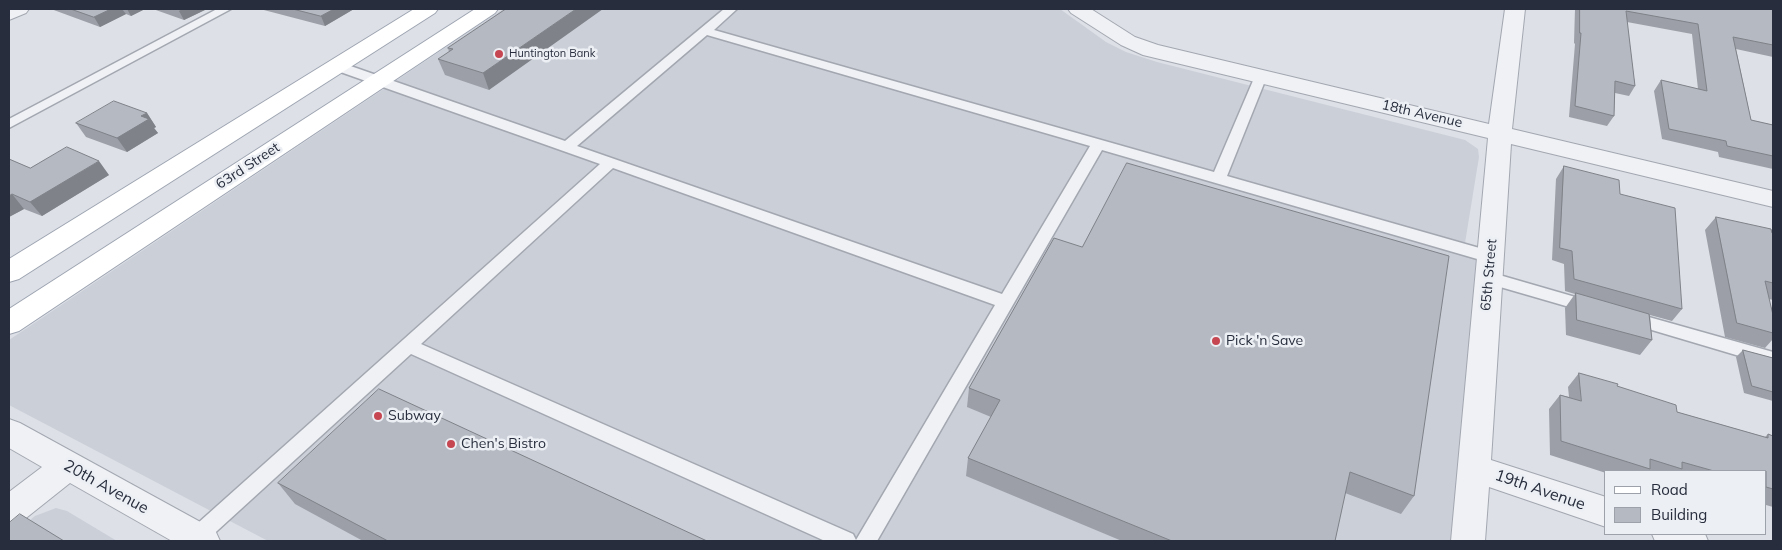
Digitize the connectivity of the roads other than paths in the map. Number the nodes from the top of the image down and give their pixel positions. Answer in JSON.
{"nodes":[{"id":1,"x":19,"y":9,"type":"edge"},
{"id":2,"x":225,"y":9,"type":"edge"},
{"id":3,"x":428,"y":9,"type":"edge"},
{"id":4,"x":488,"y":9,"type":"edge"},
{"id":5,"x":731,"y":9,"type":"edge"},
{"id":6,"x":1078,"y":9,"type":"edge"},
{"id":7,"x":1515,"y":9,"type":"edge"},
{"id":8,"x":9,"y":14,"type":"edge"},
{"id":9,"x":705,"y":31,"type":"junction"},
{"id":10,"x":337,"y":66,"type":"junction"},
{"id":11,"x":1261,"y":76,"type":"junction"},
{"id":12,"x":379,"y":81,"type":"junction"},
{"id":13,"x":9,"y":124,"type":"edge"},
{"id":14,"x":1500,"y":133,"type":"junction"},
{"id":15,"x":1098,"y":144,"type":"junction"},
{"id":16,"x":566,"y":148,"type":"junction"},
{"id":17,"x":610,"y":163,"type":"junction"},
{"id":18,"x":1218,"y":179,"type":"junction"},
{"id":19,"x":1773,"y":199,"type":"edge"},
{"id":20,"x":1490,"y":268,"type":"junction"},
{"id":21,"x":9,"y":272,"type":"edge"},
{"id":22,"x":1006,"y":302,"type":"junction"},
{"id":23,"x":9,"y":323,"type":"edge"},
{"id":24,"x":408,"y":345,"type":"junction"},
{"id":25,"x":1773,"y":359,"type":"edge"},
{"id":26,"x":9,"y":432,"type":"edge"},
{"id":27,"x":67,"y":466,"type":"junction"},
{"id":28,"x":1474,"y":468,"type":"junction"},
{"id":29,"x":9,"y":511,"type":"edge"},
{"id":30,"x":1604,"y":511,"type":"edge"},
{"id":31,"x":1672,"y":535,"type":"edge"},
{"id":32,"x":199,"y":539,"type":"edge"},
{"id":33,"x":846,"y":541,"type":"edge"},
{"id":34,"x":866,"y":541,"type":"edge"},
{"id":35,"x":1468,"y":541,"type":"edge"},
{"id":36,"x":1691,"y":541,"type":"edge"}],
"edges":[{"from":1,"to":8,"type":"street"},
{"from":2,"to":13,"type":"lane"},
{"from":3,"to":10,"type":"main road"},
{"from":4,"to":12,"type":"main road","name":"63rd Street"},
{"from":5,"to":9,"type":"lane"},
{"from":6,"to":11,"type":"street","name":"18th Avenue"},
{"from":7,"to":14,"type":"street","name":"65th Street"},
{"from":9,"to":15,"type":"lane"},
{"from":9,"to":16,"type":"lane"},
{"from":10,"to":12,"type":"lane"},
{"from":10,"to":21,"type":"main road"},
{"from":11,"to":14,"type":"street","name":"18th Avenue"},
{"from":11,"to":18,"type":"lane"},
{"from":12,"to":16,"type":"lane"},
{"from":12,"to":23,"type":"main road","name":"63rd Street"},
{"from":14,"to":19,"type":"street","name":"18th Avenue"},
{"from":14,"to":20,"type":"street","name":"65th Street"},
{"from":15,"to":18,"type":"lane"},
{"from":15,"to":22,"type":"lane"},
{"from":16,"to":17,"type":"lane"},
{"from":17,"to":22,"type":"lane"},
{"from":17,"to":24,"type":"lane"},
{"from":18,"to":20,"type":"lane"},
{"from":20,"to":25,"type":"lane"},
{"from":20,"to":28,"type":"street","name":"65th Street"},
{"from":22,"to":34,"type":"lane"},
{"from":24,"to":32,"type":"lane"},
{"from":24,"to":33,"type":"lane"},
{"from":26,"to":27,"type":"street","name":"20th Avenue"},
{"from":27,"to":29,"type":"street"},
{"from":27,"to":32,"type":"street","name":"20th Avenue"},
{"from":28,"to":30,"type":"street","name":"19th Avenue"},
{"from":28,"to":35,"type":"street","name":"65th Street"},
{"from":31,"to":36,"type":"street"}]}
